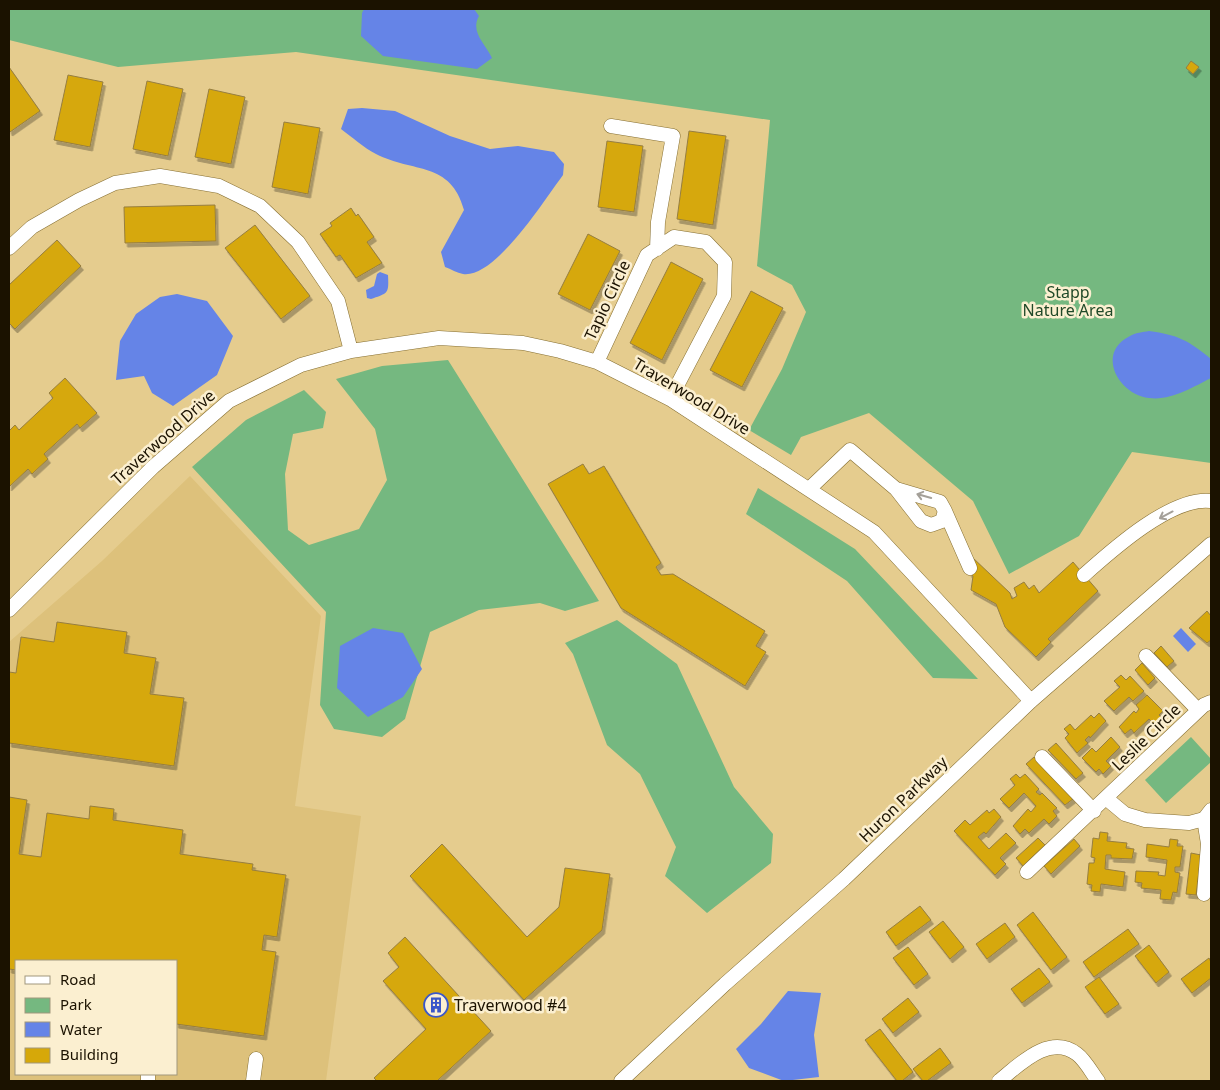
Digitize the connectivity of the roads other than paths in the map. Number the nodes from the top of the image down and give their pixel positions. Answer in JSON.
{"nodes":[{"id":1,"x":611,"y":126,"type":"dead end"},
{"id":2,"x":9,"y":248,"type":"edge"},
{"id":3,"x":657,"y":249,"type":"junction"},
{"id":4,"x":351,"y":351,"type":"junction"},
{"id":5,"x":597,"y":362,"type":"junction"},
{"id":6,"x":670,"y":399,"type":"junction"},
{"id":7,"x":808,"y":488,"type":"junction"},
{"id":8,"x":896,"y":489,"type":"junction"},
{"id":9,"x":1211,"y":501,"type":"edge"},
{"id":10,"x":945,"y":511,"type":"junction"},
{"id":11,"x":1209,"y":550,"type":"edge"},
{"id":12,"x":970,"y":568,"type":"dead end"},
{"id":13,"x":1084,"y":575,"type":"dead end"},
{"id":14,"x":9,"y":610,"type":"edge"},
{"id":15,"x":1146,"y":656,"type":"dead end"},
{"id":16,"x":1031,"y":701,"type":"junction"},
{"id":17,"x":1211,"y":702,"type":"edge"},
{"id":18,"x":1198,"y":710,"type":"junction"},
{"id":19,"x":1042,"y":757,"type":"dead end"},
{"id":20,"x":1107,"y":799,"type":"junction"},
{"id":21,"x":1094,"y":811,"type":"junction"},
{"id":22,"x":1208,"y":815,"type":"edge"},
{"id":23,"x":1027,"y":872,"type":"dead end"},
{"id":24,"x":1204,"y":894,"type":"dead end"},
{"id":25,"x":256,"y":1059,"type":"dead end"},
{"id":26,"x":253,"y":1081,"type":"edge"},
{"id":27,"x":621,"y":1081,"type":"edge"},
{"id":28,"x":999,"y":1081,"type":"edge"},
{"id":29,"x":1098,"y":1081,"type":"edge"}],
"edges":[{"from":1,"to":3,"type":"street"},
{"from":2,"to":4,"type":"street"},
{"from":3,"to":5,"type":"street","name":"Tapio Circle"},
{"from":3,"to":6,"type":"street","name":"Tapio Circle"},
{"from":4,"to":5,"type":"street","name":"Traverwood Drive"},
{"from":4,"to":14,"type":"street","name":"Traverwood Drive"},
{"from":5,"to":6,"type":"street","name":"Traverwood Drive"},
{"from":6,"to":7,"type":"street","name":"Traverwood Drive"},
{"from":7,"to":8,"type":"street"},
{"from":7,"to":16,"type":"street","name":"Traverwood Drive"},
{"from":10,"to":8,"type":"street","one_way":true},
{"from":8,"to":10,"type":"street"},
{"from":9,"to":13,"type":"street","one_way":true},
{"from":10,"to":12,"type":"street"},
{"from":11,"to":16,"type":"street","name":"Huron Parkway"},
{"from":15,"to":18,"type":"street"},
{"from":16,"to":27,"type":"street","name":"Huron Parkway"},
{"from":17,"to":18,"type":"street","name":"Leslie Circle"},
{"from":18,"to":20,"type":"street","name":"Leslie Circle"},
{"from":19,"to":21,"type":"street"},
{"from":20,"to":21,"type":"street","name":"Leslie Circle"},
{"from":20,"to":22,"type":"street"},
{"from":21,"to":23,"type":"street","name":"Leslie Circle"},
{"from":22,"to":24,"type":"street"},
{"from":25,"to":26,"type":"street"},
{"from":28,"to":29,"type":"street"}]}
